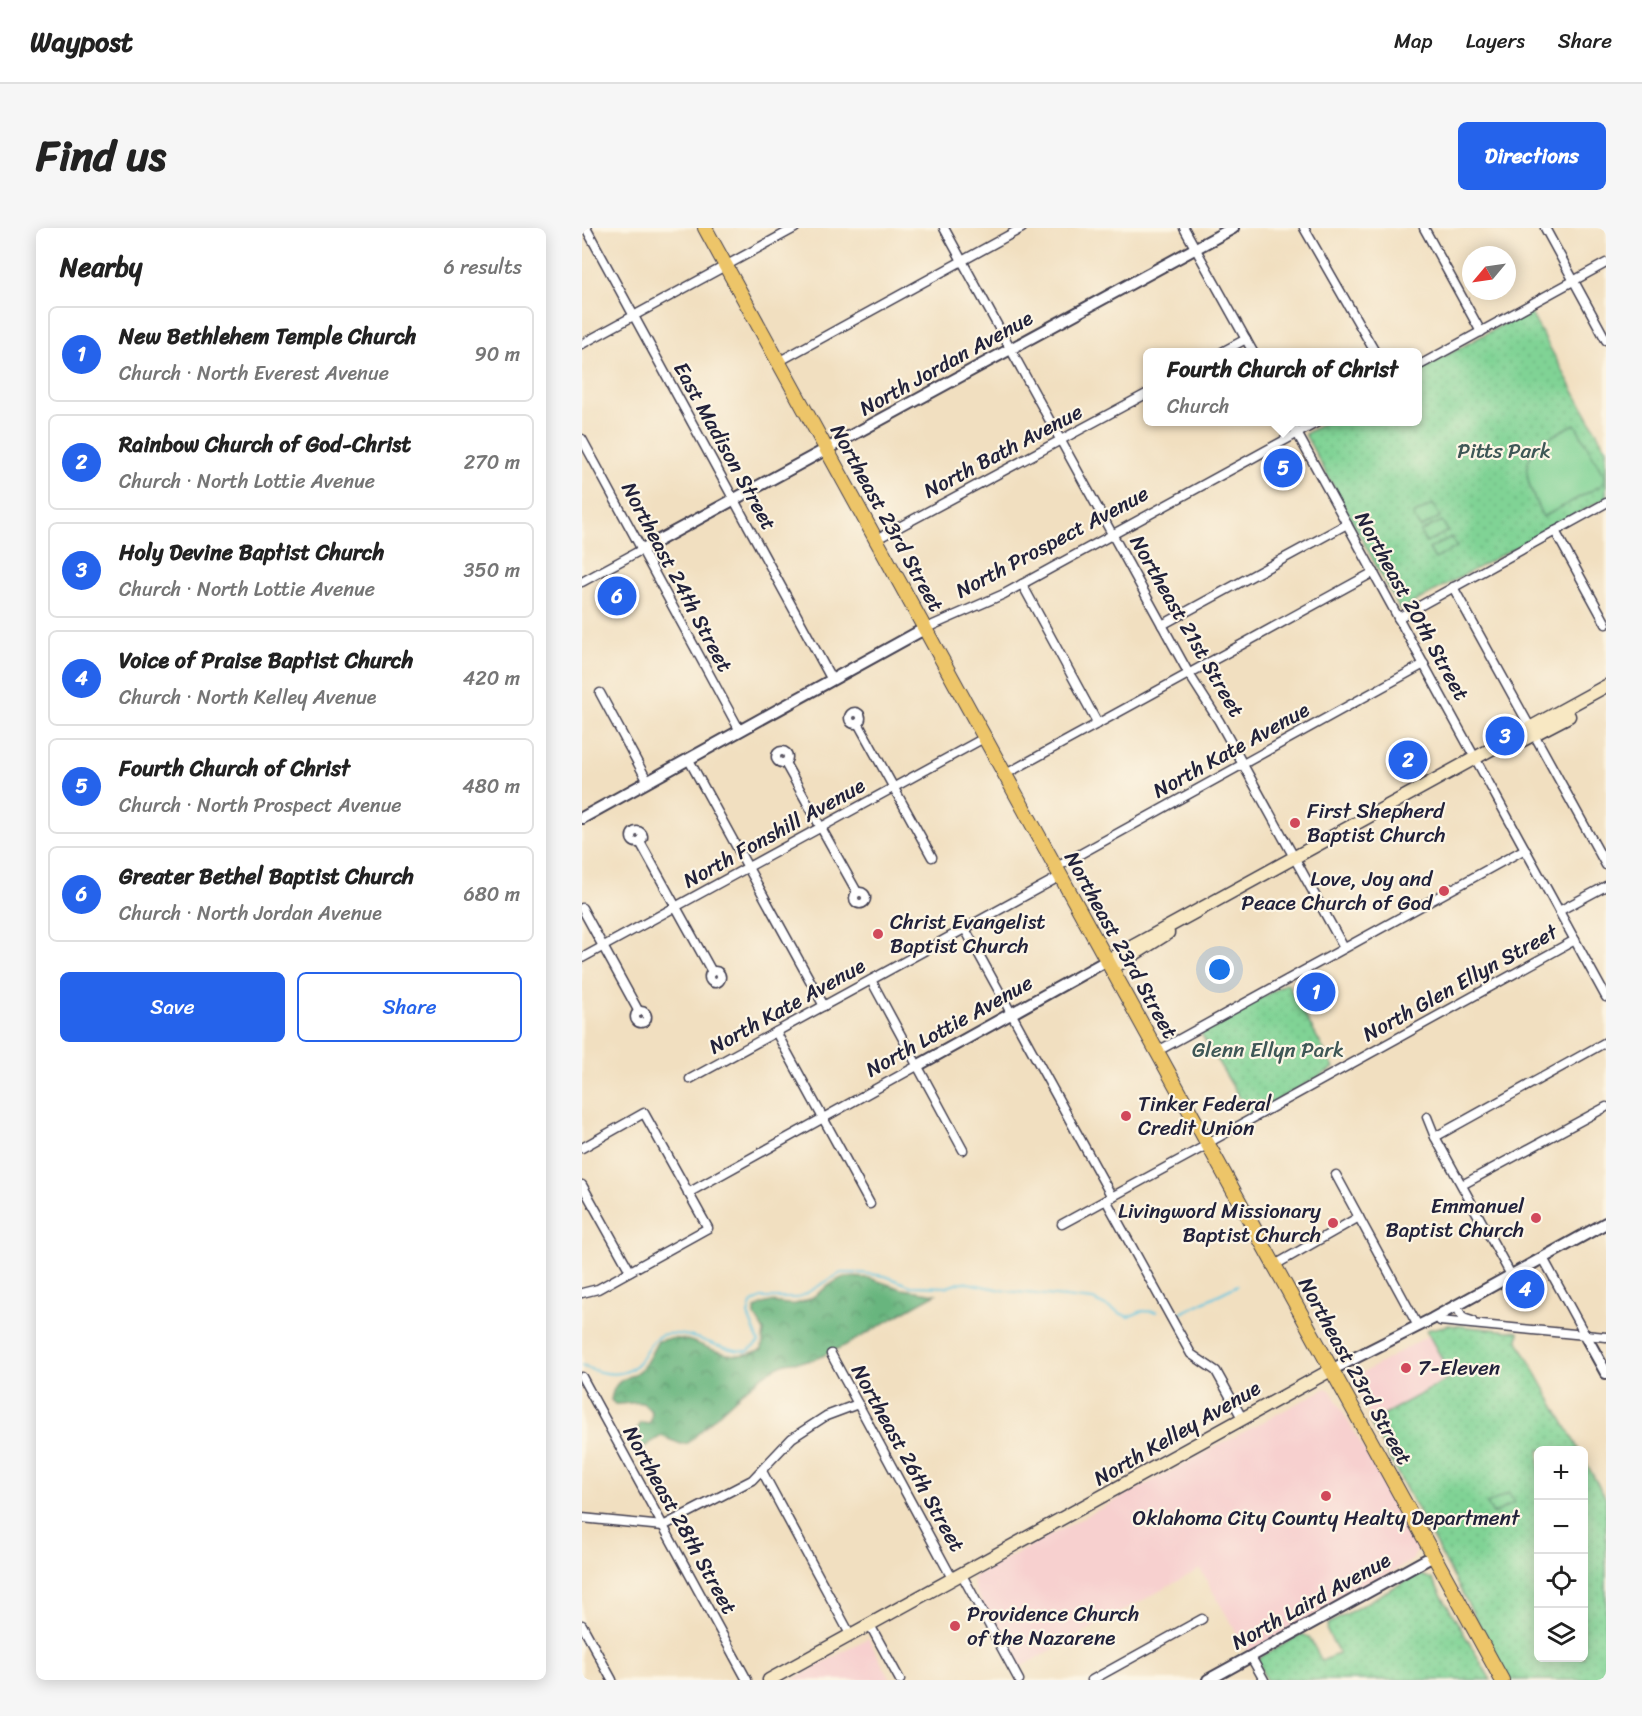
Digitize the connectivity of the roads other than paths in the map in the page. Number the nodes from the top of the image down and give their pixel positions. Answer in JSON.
{"nodes":[{"id":1,"x":586,"y":228,"type":"edge"},
{"id":2,"x":705,"y":228,"type":"edge"},
{"id":3,"x":795,"y":228,"type":"edge"},
{"id":4,"x":944,"y":228,"type":"edge"},
{"id":5,"x":1022,"y":228,"type":"edge"},
{"id":6,"x":1184,"y":228,"type":"edge"},
{"id":7,"x":1233,"y":228,"type":"edge"},
{"id":8,"x":1304,"y":228,"type":"edge"},
{"id":9,"x":1424,"y":228,"type":"edge"},
{"id":10,"x":1545,"y":228,"type":"edge"},
{"id":11,"x":1196,"y":248,"type":"junction"},
{"id":12,"x":962,"y":261,"type":"junction"},
{"id":13,"x":1606,"y":263,"type":"edge"},
{"id":14,"x":726,"y":266,"type":"junction"},
{"id":15,"x":1574,"y":281,"type":"junction"},
{"id":16,"x":634,"y":316,"type":"junction"},
{"id":17,"x":1481,"y":332,"type":"junction"},
{"id":18,"x":1246,"y":339,"type":"junction"},
{"id":19,"x":1606,"y":340,"type":"edge"},
{"id":20,"x":582,"y":344,"type":"edge"},
{"id":21,"x":1229,"y":348,"type":"edge"},
{"id":22,"x":1251,"y":348,"type":"edge"},
{"id":23,"x":1373,"y":348,"type":"edge"},
{"id":24,"x":1011,"y":350,"type":"junction"},
{"id":25,"x":778,"y":362,"type":"junction"},
{"id":26,"x":1422,"y":364,"type":"edge"},
{"id":27,"x":1143,"y":396,"type":"edge"},
{"id":28,"x":1293,"y":426,"type":"edge"},
{"id":29,"x":1310,"y":426,"type":"edge"},
{"id":30,"x":1297,"y":433,"type":"junction"},
{"id":31,"x":582,"y":439,"type":"edge"},
{"id":32,"x":1060,"y":440,"type":"junction"},
{"id":33,"x":826,"y":450,"type":"junction"},
{"id":34,"x":734,"y":500,"type":"junction"},
{"id":35,"x":1606,"y":503,"type":"edge"},
{"id":36,"x":1347,"y":524,"type":"junction"},
{"id":37,"x":1555,"y":531,"type":"junction"},
{"id":38,"x":1112,"y":534,"type":"junction"},
{"id":39,"x":875,"y":540,"type":"junction"},
{"id":40,"x":641,"y":550,"type":"junction"},
{"id":41,"x":1374,"y":572,"type":"junction"},
{"id":42,"x":582,"y":582,"type":"edge"},
{"id":43,"x":1022,"y":584,"type":"junction"},
{"id":44,"x":1453,"y":587,"type":"junction"},
{"id":45,"x":1398,"y":618,"type":"junction"},
{"id":46,"x":1606,"y":624,"type":"edge"},
{"id":47,"x":1162,"y":625,"type":"junction"},
{"id":48,"x":924,"y":629,"type":"junction"},
{"id":49,"x":1424,"y":664,"type":"junction"},
{"id":50,"x":1189,"y":674,"type":"junction"},
{"id":51,"x":832,"y":680,"type":"junction"},
{"id":52,"x":1606,"y":686,"type":"edge"},
{"id":53,"x":600,"y":693,"type":"dead end"},
{"id":54,"x":1606,"y":695,"type":"edge"},
{"id":55,"x":858,"y":723,"type":"dead end"},
{"id":56,"x":1098,"y":724,"type":"junction"},
{"id":57,"x":740,"y":731,"type":"junction"},
{"id":58,"x":1532,"y":731,"type":"junction"},
{"id":59,"x":984,"y":738,"type":"junction"},
{"id":60,"x":1477,"y":759,"type":"junction"},
{"id":61,"x":688,"y":760,"type":"junction"},
{"id":62,"x":785,"y":763,"type":"dead end"},
{"id":63,"x":1243,"y":764,"type":"junction"},
{"id":64,"x":1004,"y":776,"type":"junction"},
{"id":65,"x":648,"y":782,"type":"junction"},
{"id":66,"x":894,"y":788,"type":"junction"},
{"id":67,"x":582,"y":818,"type":"edge"},
{"id":68,"x":821,"y":827,"type":"junction"},
{"id":69,"x":640,"y":842,"type":"dead end"},
{"id":70,"x":1525,"y":849,"type":"junction"},
{"id":71,"x":932,"y":857,"type":"dead end"},
{"id":72,"x":1295,"y":859,"type":"junction"},
{"id":73,"x":1606,"y":865,"type":"edge"},
{"id":74,"x":748,"y":867,"type":"junction"},
{"id":75,"x":1057,"y":872,"type":"junction"},
{"id":76,"x":1606,"y":885,"type":"edge"},
{"id":77,"x":857,"y":892,"type":"dead end"},
{"id":78,"x":676,"y":907,"type":"junction"},
{"id":79,"x":582,"y":908,"type":"edge"},
{"id":80,"x":1559,"y":911,"type":"junction"},
{"id":81,"x":965,"y":929,"type":"junction"},
{"id":82,"x":1575,"y":940,"type":"junction"},
{"id":83,"x":603,"y":947,"type":"junction"},
{"id":84,"x":1344,"y":948,"type":"junction"},
{"id":85,"x":582,"y":958,"type":"edge"},
{"id":86,"x":1108,"y":965,"type":"junction"},
{"id":87,"x":712,"y":972,"type":"dead end"},
{"id":88,"x":871,"y":980,"type":"junction"},
{"id":89,"x":1606,"y":997,"type":"edge"},
{"id":90,"x":824,"y":1006,"type":"junction"},
{"id":91,"x":639,"y":1012,"type":"dead end"},
{"id":92,"x":1012,"y":1014,"type":"junction"},
{"id":93,"x":776,"y":1032,"type":"junction"},
{"id":94,"x":1606,"y":1042,"type":"edge"},
{"id":95,"x":1156,"y":1052,"type":"junction"},
{"id":96,"x":917,"y":1066,"type":"junction"},
{"id":97,"x":690,"y":1079,"type":"dead end"},
{"id":98,"x":1606,"y":1107,"type":"edge"},
{"id":99,"x":1426,"y":1117,"type":"dead end"},
{"id":100,"x":823,"y":1118,"type":"junction"},
{"id":101,"x":1435,"y":1137,"type":"junction"},
{"id":102,"x":1206,"y":1144,"type":"junction"},
{"id":103,"x":582,"y":1148,"type":"edge"},
{"id":104,"x":963,"y":1150,"type":"dead end"},
{"id":105,"x":1336,"y":1175,"type":"dead end"},
{"id":106,"x":582,"y":1185,"type":"edge"},
{"id":107,"x":1462,"y":1185,"type":"junction"},
{"id":108,"x":688,"y":1193,"type":"junction"},
{"id":109,"x":1109,"y":1198,"type":"junction"},
{"id":110,"x":870,"y":1204,"type":"dead end"},
{"id":111,"x":1359,"y":1217,"type":"junction"},
{"id":112,"x":1606,"y":1223,"type":"edge"},
{"id":113,"x":1062,"y":1224,"type":"dead end"},
{"id":114,"x":1543,"y":1258,"type":"junction"},
{"id":115,"x":1273,"y":1266,"type":"junction"},
{"id":116,"x":630,"y":1271,"type":"junction"},
{"id":117,"x":1511,"y":1275,"type":"junction"},
{"id":118,"x":582,"y":1293,"type":"edge"},
{"id":119,"x":1456,"y":1306,"type":"junction"},
{"id":120,"x":1437,"y":1316,"type":"junction"},
{"id":121,"x":1481,"y":1323,"type":"junction"},
{"id":122,"x":1418,"y":1326,"type":"junction"},
{"id":123,"x":1586,"y":1335,"type":"junction"},
{"id":124,"x":1606,"y":1337,"type":"edge"},
{"id":125,"x":831,"y":1354,"type":"dead end"},
{"id":126,"x":1330,"y":1370,"type":"junction"},
{"id":127,"x":1606,"y":1373,"type":"edge"},
{"id":128,"x":582,"y":1377,"type":"edge"},
{"id":129,"x":858,"y":1404,"type":"junction"},
{"id":130,"x":1242,"y":1418,"type":"junction"},
{"id":131,"x":762,"y":1472,"type":"junction"},
{"id":132,"x":582,"y":1518,"type":"edge"},
{"id":133,"x":663,"y":1526,"type":"junction"},
{"id":134,"x":1433,"y":1556,"type":"junction"},
{"id":135,"x":957,"y":1577,"type":"junction"},
{"id":136,"x":1202,"y":1619,"type":"dead end"},
{"id":137,"x":582,"y":1625,"type":"edge"},
{"id":138,"x":870,"y":1625,"type":"junction"},
{"id":139,"x":851,"y":1636,"type":"junction"},
{"id":140,"x":1251,"y":1657,"type":"junction"},
{"id":141,"x":775,"y":1678,"type":"edge"},
{"id":142,"x":612,"y":1680,"type":"edge"},
{"id":143,"x":747,"y":1680,"type":"edge"},
{"id":144,"x":900,"y":1680,"type":"edge"},
{"id":145,"x":1019,"y":1680,"type":"edge"},
{"id":146,"x":1092,"y":1680,"type":"edge"},
{"id":147,"x":1209,"y":1680,"type":"edge"},
{"id":148,"x":1264,"y":1680,"type":"edge"},
{"id":149,"x":1502,"y":1680,"type":"edge"}],
"edges":[{"from":1,"to":16,"type":"street","name":"East Madison Street"},
{"from":2,"to":14,"type":"main road","name":"Northeast 23rd Street"},
{"from":3,"to":14,"type":"street"},
{"from":4,"to":12,"type":"street","name":"Northeast 21st Street"},
{"from":5,"to":12,"type":"street"},
{"from":6,"to":11,"type":"street"},
{"from":7,"to":11,"type":"street","name":"North Jordan Avenue"},
{"from":8,"to":23,"type":"street"},
{"from":9,"to":17,"type":"street"},
{"from":10,"to":15,"type":"street"},
{"from":11,"to":18,"type":"street"},
{"from":11,"to":24,"type":"street","name":"North Jordan Avenue"},
{"from":12,"to":24,"type":"street","name":"Northeast 21st Street"},
{"from":12,"to":25,"type":"street"},
{"from":13,"to":15,"type":"street"},
{"from":14,"to":16,"type":"street"},
{"from":14,"to":25,"type":"main road","name":"Northeast 23rd Street"},
{"from":15,"to":17,"type":"street"},
{"from":15,"to":19,"type":"street"},
{"from":16,"to":20,"type":"street"},
{"from":16,"to":34,"type":"street","name":"East Madison Street"},
{"from":17,"to":26,"type":"street"},
{"from":18,"to":21,"type":"street"},
{"from":18,"to":22,"type":"street"},
{"from":24,"to":32,"type":"street","name":"Northeast 21st Street"},
{"from":24,"to":33,"type":"street","name":"North Jordan Avenue"},
{"from":25,"to":33,"type":"main road","name":"Northeast 23rd Street"},
{"from":27,"to":32,"type":"street","name":"North Bath Avenue"},
{"from":28,"to":30,"type":"street","name":"Northeast 20th Street"},
{"from":29,"to":30,"type":"street","name":"North Prospect Avenue"},
{"from":30,"to":36,"type":"street","name":"Northeast 20th Street"},
{"from":30,"to":38,"type":"street","name":"North Prospect Avenue"},
{"from":31,"to":40,"type":"street","name":"Northeast 24th Street"},
{"from":32,"to":38,"type":"street","name":"Northeast 21st Street"},
{"from":32,"to":39,"type":"street","name":"North Bath Avenue"},
{"from":33,"to":34,"type":"street","name":"North Jordan Avenue"},
{"from":33,"to":39,"type":"main road","name":"Northeast 23rd Street"},
{"from":34,"to":40,"type":"street","name":"North Jordan Avenue"},
{"from":34,"to":51,"type":"street","name":"East Madison Street"},
{"from":35,"to":37,"type":"street"},
{"from":36,"to":41,"type":"street","name":"Northeast 20th Street"},
{"from":36,"to":47,"type":"street"},
{"from":37,"to":44,"type":"street"},
{"from":37,"to":46,"type":"street"},
{"from":38,"to":43,"type":"street","name":"North Prospect Avenue"},
{"from":38,"to":47,"type":"street","name":"Northeast 21st Street"},
{"from":39,"to":48,"type":"main road","name":"Northeast 23rd Street"},
{"from":40,"to":42,"type":"street","name":"North Jordan Avenue"},
{"from":40,"to":57,"type":"street","name":"Northeast 24th Street"},
{"from":41,"to":45,"type":"street","name":"Northeast 20th Street"},
{"from":41,"to":50,"type":"street"},
{"from":43,"to":48,"type":"street","name":"North Prospect Avenue"},
{"from":43,"to":56,"type":"street"},
{"from":44,"to":45,"type":"street"},
{"from":44,"to":58,"type":"street"},
{"from":45,"to":49,"type":"street","name":"Northeast 20th Street"},
{"from":47,"to":50,"type":"street","name":"Northeast 21st Street"},
{"from":48,"to":51,"type":"street","name":"North Prospect Avenue"},
{"from":48,"to":59,"type":"main road","name":"Northeast 23rd Street"},
{"from":49,"to":60,"type":"street","name":"Northeast 20th Street"},
{"from":49,"to":63,"type":"street","name":"North Kate Avenue"},
{"from":50,"to":56,"type":"street"},
{"from":50,"to":63,"type":"street","name":"Northeast 21st Street"},
{"from":51,"to":57,"type":"street","name":"North Prospect Avenue"},
{"from":52,"to":58,"type":"main road","name":"North Lottie Avenue"},
{"from":53,"to":65,"type":"street"},
{"from":54,"to":58,"type":"main road","name":"North Lottie Avenue"},
{"from":55,"to":66,"type":"street"},
{"from":56,"to":64,"type":"street"},
{"from":57,"to":61,"type":"street","name":"North Prospect Avenue"},
{"from":58,"to":60,"type":"main road","name":"North Lottie Avenue"},
{"from":58,"to":73,"type":"street"},
{"from":59,"to":64,"type":"main road","name":"Northeast 23rd Street"},
{"from":59,"to":66,"type":"street","name":"North Fonshill Avenue"},
{"from":60,"to":70,"type":"street","name":"Northeast 20th Street"},
{"from":60,"to":72,"type":"main road","name":"North Lottie Avenue"},
{"from":61,"to":65,"type":"street","name":"North Prospect Avenue"},
{"from":61,"to":74,"type":"street"},
{"from":62,"to":68,"type":"street"},
{"from":63,"to":72,"type":"street","name":"Northeast 21st Street"},
{"from":63,"to":75,"type":"street","name":"North Kate Avenue"},
{"from":64,"to":75,"type":"main road","name":"Northeast 23rd Street"},
{"from":65,"to":67,"type":"street","name":"North Prospect Avenue"},
{"from":66,"to":68,"type":"street","name":"North Fonshill Avenue"},
{"from":66,"to":71,"type":"street"},
{"from":68,"to":74,"type":"street","name":"North Fonshill Avenue"},
{"from":68,"to":77,"type":"street"},
{"from":69,"to":78,"type":"street"},
{"from":70,"to":80,"type":"street","name":"Northeast 20th Street"},
{"from":70,"to":84,"type":"street"},
{"from":72,"to":84,"type":"street","name":"Northeast 21st Street"},
{"from":72,"to":86,"type":"main road","name":"North Lottie Avenue"},
{"from":74,"to":78,"type":"street","name":"North Fonshill Avenue"},
{"from":74,"to":90,"type":"street"},
{"from":75,"to":81,"type":"street","name":"North Kate Avenue"},
{"from":75,"to":86,"type":"main road","name":"Northeast 23rd Street"},
{"from":76,"to":80,"type":"street"},
{"from":78,"to":83,"type":"street","name":"North Fonshill Avenue"},
{"from":78,"to":87,"type":"street"},
{"from":79,"to":83,"type":"street"},
{"from":80,"to":82,"type":"street","name":"Northeast 20th Street"},
{"from":81,"to":88,"type":"street","name":"North Kate Avenue"},
{"from":81,"to":92,"type":"street"},
{"from":82,"to":89,"type":"street","name":"Northeast 20th Street"},
{"from":82,"to":102,"type":"street","name":"North Glen Ellyn Street"},
{"from":83,"to":85,"type":"street","name":"North Fonshill Avenue"},
{"from":83,"to":91,"type":"street"},
{"from":84,"to":95,"type":"street"},
{"from":86,"to":92,"type":"street","name":"North Lottie Avenue"},
{"from":86,"to":95,"type":"main road","name":"Northeast 23rd Street"},
{"from":88,"to":90,"type":"street","name":"North Kate Avenue"},
{"from":88,"to":96,"type":"street"},
{"from":90,"to":93,"type":"street","name":"North Kate Avenue"},
{"from":92,"to":96,"type":"street","name":"North Lottie Avenue"},
{"from":92,"to":109,"type":"street"},
{"from":93,"to":97,"type":"street","name":"North Kate Avenue"},
{"from":93,"to":100,"type":"street"},
{"from":94,"to":101,"type":"street"},
{"from":95,"to":102,"type":"main road","name":"Northeast 23rd Street"},
{"from":96,"to":100,"type":"street","name":"North Lottie Avenue"},
{"from":96,"to":104,"type":"street"},
{"from":98,"to":107,"type":"street"},
{"from":99,"to":101,"type":"street"},
{"from":100,"to":108,"type":"street","name":"North Lottie Avenue"},
{"from":100,"to":110,"type":"street"},
{"from":101,"to":107,"type":"street"},
{"from":102,"to":109,"type":"street","name":"North Glen Ellyn Street"},
{"from":102,"to":115,"type":"main road","name":"Northeast 23rd Street"},
{"from":103,"to":108,"type":"street"},
{"from":105,"to":111,"type":"street"},
{"from":106,"to":116,"type":"street"},
{"from":107,"to":117,"type":"street"},
{"from":108,"to":116,"type":"street"},
{"from":109,"to":113,"type":"street","name":"North Glen Ellyn Street"},
{"from":109,"to":130,"type":"street"},
{"from":111,"to":115,"type":"street"},
{"from":111,"to":122,"type":"street"},
{"from":112,"to":114,"type":"street","name":"North Kelley Avenue"},
{"from":114,"to":117,"type":"street","name":"North Kelley Avenue"},
{"from":114,"to":123,"type":"street"},
{"from":115,"to":126,"type":"main road","name":"Northeast 23rd Street"},
{"from":116,"to":118,"type":"street"},
{"from":117,"to":119,"type":"street","name":"North Kelley Avenue"},
{"from":119,"to":120,"type":"street","name":"North Kelley Avenue"},
{"from":119,"to":121,"type":"street"},
{"from":120,"to":121,"type":"street"},
{"from":120,"to":122,"type":"street","name":"North Kelley Avenue"},
{"from":121,"to":123,"type":"street"},
{"from":122,"to":126,"type":"street","name":"North Kelley Avenue"},
{"from":123,"to":124,"type":"street"},
{"from":123,"to":127,"type":"street"},
{"from":125,"to":129,"type":"street","name":"Northeast 26th Street"},
{"from":126,"to":130,"type":"main road","name":"North Kelley Avenue"},
{"from":126,"to":134,"type":"main road","name":"Northeast 23rd Street"},
{"from":128,"to":133,"type":"street","name":"Northeast 28th Street"},
{"from":129,"to":131,"type":"street"},
{"from":129,"to":135,"type":"street","name":"Northeast 26th Street"},
{"from":130,"to":135,"type":"main road","name":"North Kelley Avenue"},
{"from":131,"to":133,"type":"street"},
{"from":131,"to":139,"type":"street"},
{"from":132,"to":133,"type":"street"},
{"from":133,"to":143,"type":"street","name":"Northeast 28th Street"},
{"from":134,"to":140,"type":"street","name":"North Laird Avenue"},
{"from":134,"to":149,"type":"main road","name":"Northeast 23rd Street"},
{"from":135,"to":138,"type":"main road","name":"North Kelley Avenue"},
{"from":135,"to":145,"type":"street","name":"Northeast 26th Street"},
{"from":136,"to":146,"type":"street"},
{"from":137,"to":142,"type":"street"},
{"from":138,"to":139,"type":"main road","name":"North Kelley Avenue"},
{"from":138,"to":144,"type":"street"},
{"from":139,"to":141,"type":"main road","name":"North Kelley Avenue"},
{"from":140,"to":147,"type":"street","name":"North Laird Avenue"},
{"from":140,"to":148,"type":"street"}]}
